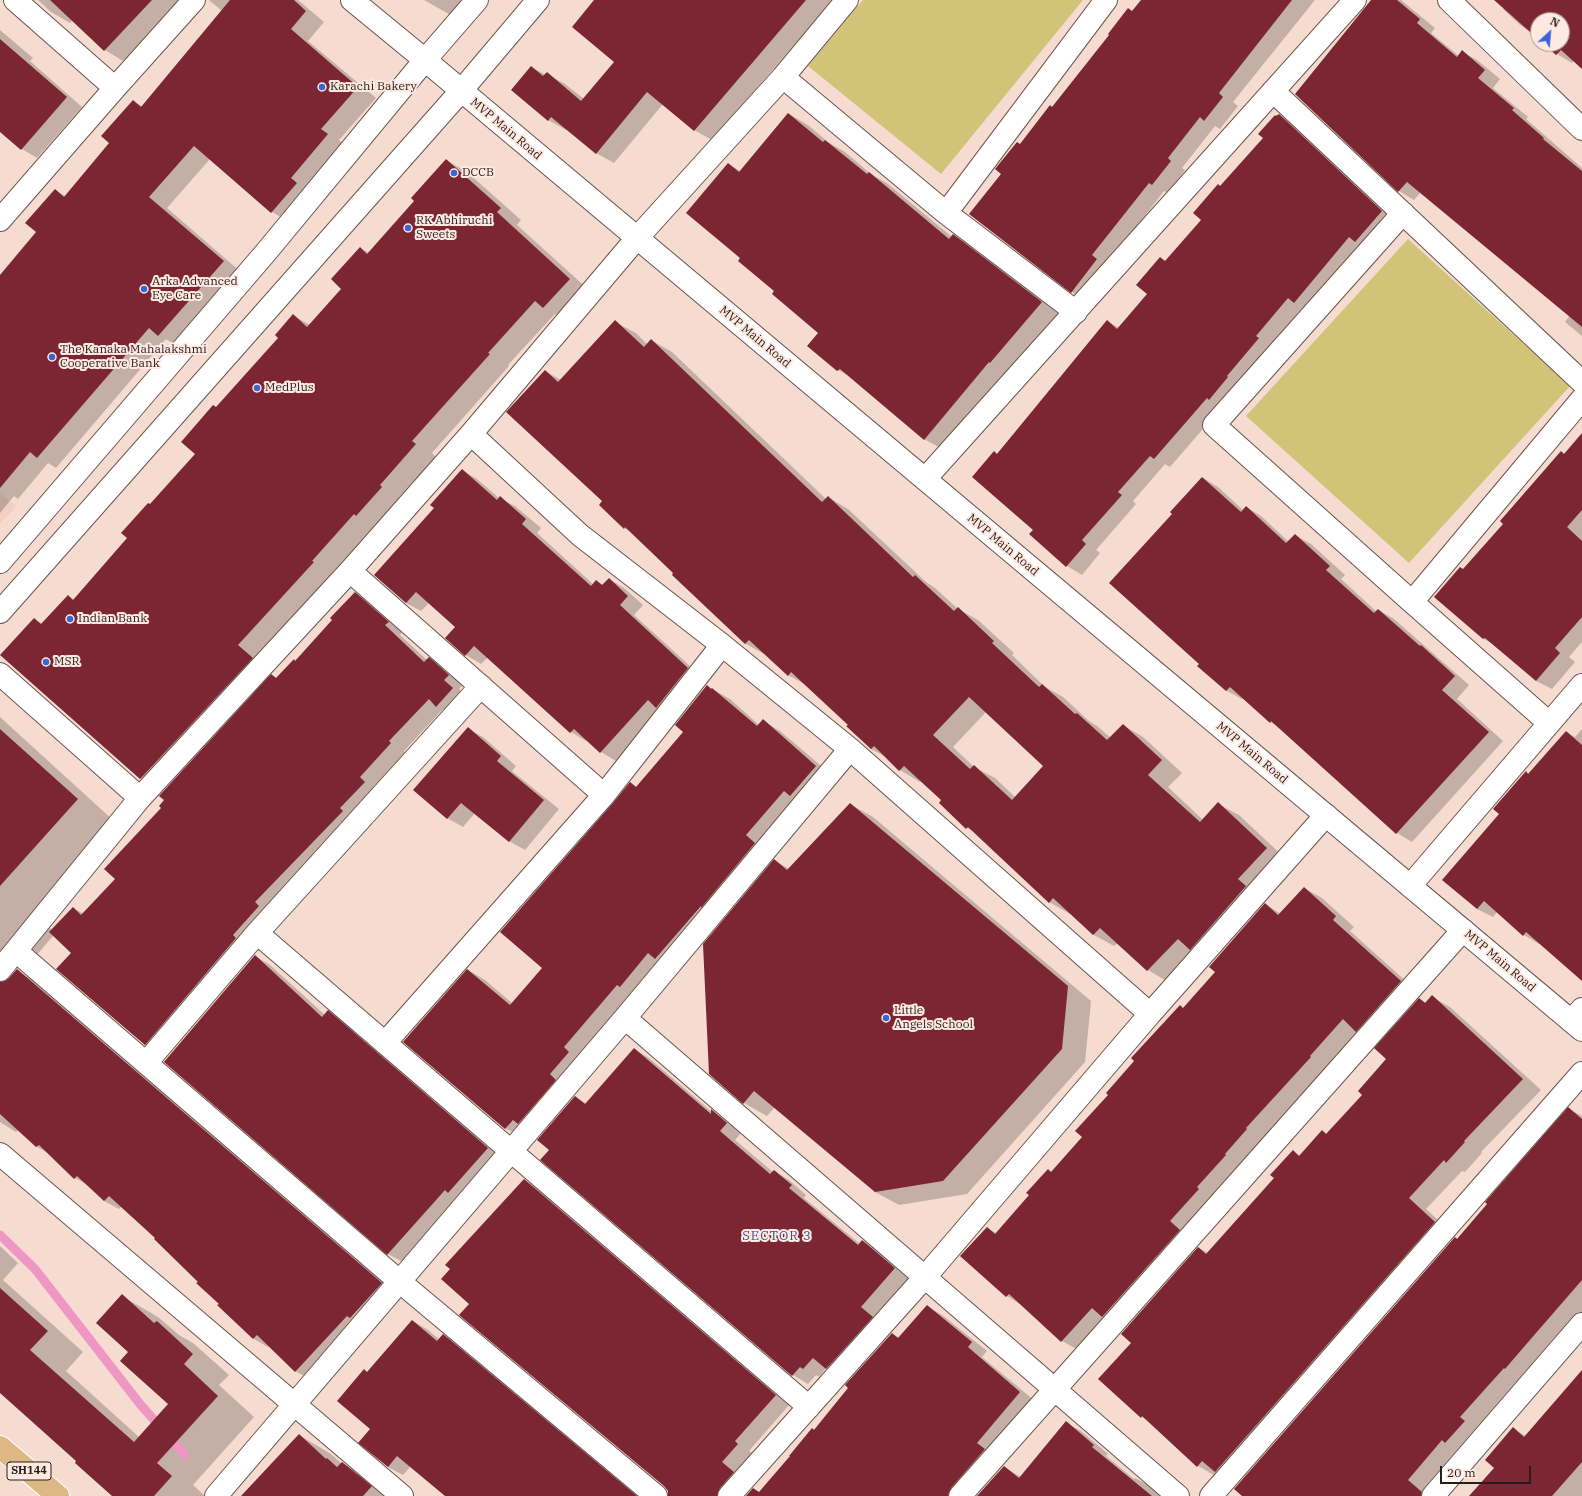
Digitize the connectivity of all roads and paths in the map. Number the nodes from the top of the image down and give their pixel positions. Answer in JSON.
{"nodes":[{"id":1,"x":15,"y":0,"type":"edge"},
{"id":2,"x":194,"y":0,"type":"edge"},
{"id":3,"x":352,"y":0,"type":"edge"},
{"id":4,"x":477,"y":0,"type":"edge"},
{"id":5,"x":538,"y":0,"type":"edge"},
{"id":6,"x":847,"y":0,"type":"edge"},
{"id":7,"x":1106,"y":0,"type":"edge"},
{"id":8,"x":1355,"y":0,"type":"edge"},
{"id":9,"x":1449,"y":0,"type":"edge"},
{"id":10,"x":424,"y":60,"type":"junction"},
{"id":11,"x":783,"y":77,"type":"junction"},
{"id":12,"x":115,"y":88,"type":"junction"},
{"id":13,"x":461,"y":91,"type":"junction"},
{"id":14,"x":1273,"y":91,"type":"junction"},
{"id":15,"x":1582,"y":129,"type":"edge"},
{"id":16,"x":946,"y":213,"type":"junction"},
{"id":17,"x":1403,"y":213,"type":"junction"},
{"id":18,"x":0,"y":220,"type":"edge"},
{"id":19,"x":637,"y":238,"type":"junction"},
{"id":20,"x":1076,"y":312,"type":"junction"},
{"id":21,"x":1582,"y":382,"type":"edge"},
{"id":22,"x":1582,"y":399,"type":"edge"},
{"id":23,"x":471,"y":434,"type":"junction"},
{"id":24,"x":924,"y":479,"type":"junction"},
{"id":25,"x":0,"y":562,"type":"edge"},
{"id":26,"x":350,"y":571,"type":"junction"},
{"id":27,"x":1412,"y":602,"type":"junction"},
{"id":28,"x":0,"y":612,"type":"edge"},
{"id":29,"x":722,"y":645,"type":"junction"},
{"id":30,"x":0,"y":674,"type":"edge"},
{"id":31,"x":1582,"y":685,"type":"edge"},
{"id":32,"x":481,"y":686,"type":"junction"},
{"id":33,"x":1549,"y":723,"type":"junction"},
{"id":34,"x":850,"y":749,"type":"junction"},
{"id":35,"x":604,"y":795,"type":"junction"},
{"id":36,"x":140,"y":798,"type":"junction"},
{"id":37,"x":1326,"y":815,"type":"junction"},
{"id":38,"x":1410,"y":886,"type":"junction"},
{"id":39,"x":1463,"y":930,"type":"junction"},
{"id":40,"x":258,"y":933,"type":"junction"},
{"id":41,"x":16,"y":952,"type":"junction"},
{"id":42,"x":0,"y":970,"type":"edge"},
{"id":43,"x":1150,"y":1014,"type":"junction"},
{"id":44,"x":625,"y":1018,"type":"junction"},
{"id":45,"x":1578,"y":1020,"type":"edge"},
{"id":46,"x":385,"y":1043,"type":"junction"},
{"id":47,"x":146,"y":1063,"type":"junction"},
{"id":48,"x":1582,"y":1073,"type":"edge"},
{"id":49,"x":512,"y":1151,"type":"junction"},
{"id":50,"x":0,"y":1154,"type":"edge"},
{"id":51,"x":925,"y":1277,"type":"junction"},
{"id":52,"x":400,"y":1281,"type":"junction"},
{"id":53,"x":1582,"y":1324,"type":"edge"},
{"id":54,"x":1055,"y":1390,"type":"junction"},
{"id":55,"x":294,"y":1404,"type":"junction"},
{"id":56,"x":809,"y":1407,"type":"junction"},
{"id":57,"x":0,"y":1447,"type":"edge"},
{"id":58,"x":58,"y":1496,"type":"edge"},
{"id":59,"x":216,"y":1496,"type":"edge"},
{"id":60,"x":402,"y":1496,"type":"edge"},
{"id":61,"x":656,"y":1496,"type":"edge"},
{"id":62,"x":729,"y":1496,"type":"edge"},
{"id":63,"x":960,"y":1496,"type":"edge"},
{"id":64,"x":1178,"y":1496,"type":"edge"},
{"id":65,"x":1211,"y":1496,"type":"edge"},
{"id":66,"x":1433,"y":1496,"type":"edge"}],
"edges":[{"from":1,"to":12,"type":"street"},
{"from":2,"to":12,"type":"street"},
{"from":3,"to":10,"type":"street","name":"MVP Main Road"},
{"from":4,"to":10,"type":"street"},
{"from":5,"to":13,"type":"street"},
{"from":6,"to":11,"type":"street"},
{"from":7,"to":16,"type":"street"},
{"from":8,"to":14,"type":"street"},
{"from":9,"to":15,"type":"street"},
{"from":10,"to":13,"type":"street","name":"MVP Main Road"},
{"from":10,"to":25,"type":"street"},
{"from":11,"to":16,"type":"street"},
{"from":11,"to":19,"type":"street"},
{"from":12,"to":18,"type":"street"},
{"from":13,"to":19,"type":"street","name":"MVP Main Road"},
{"from":13,"to":28,"type":"street"},
{"from":14,"to":17,"type":"street"},
{"from":14,"to":20,"type":"street"},
{"from":16,"to":20,"type":"street"},
{"from":17,"to":21,"type":"street"},
{"from":17,"to":27,"type":"street"},
{"from":19,"to":23,"type":"street"},
{"from":19,"to":24,"type":"street","name":"MVP Main Road"},
{"from":20,"to":24,"type":"street"},
{"from":22,"to":27,"type":"street"},
{"from":23,"to":26,"type":"street"},
{"from":23,"to":29,"type":"street"},
{"from":24,"to":37,"type":"street","name":"MVP Main Road"},
{"from":26,"to":32,"type":"street"},
{"from":26,"to":36,"type":"street"},
{"from":27,"to":33,"type":"street"},
{"from":29,"to":34,"type":"street"},
{"from":29,"to":35,"type":"street"},
{"from":30,"to":36,"type":"street"},
{"from":31,"to":33,"type":"street"},
{"from":32,"to":35,"type":"street"},
{"from":32,"to":40,"type":"street"},
{"from":33,"to":38,"type":"street"},
{"from":34,"to":43,"type":"street"},
{"from":34,"to":44,"type":"street"},
{"from":35,"to":46,"type":"street"},
{"from":36,"to":41,"type":"street"},
{"from":37,"to":38,"type":"street","name":"MVP Main Road"},
{"from":37,"to":43,"type":"street"},
{"from":38,"to":39,"type":"street","name":"MVP Main Road"},
{"from":39,"to":45,"type":"street","name":"MVP Main Road"},
{"from":39,"to":54,"type":"street"},
{"from":40,"to":46,"type":"street"},
{"from":40,"to":47,"type":"street"},
{"from":41,"to":42,"type":"street"},
{"from":41,"to":47,"type":"street"},
{"from":43,"to":51,"type":"street"},
{"from":44,"to":49,"type":"street"},
{"from":44,"to":51,"type":"street"},
{"from":46,"to":49,"type":"street"},
{"from":47,"to":52,"type":"street"},
{"from":48,"to":65,"type":"street"},
{"from":49,"to":52,"type":"street"},
{"from":49,"to":56,"type":"street"},
{"from":50,"to":55,"type":"street"},
{"from":51,"to":54,"type":"street"},
{"from":51,"to":56,"type":"street"},
{"from":52,"to":55,"type":"street"},
{"from":52,"to":61,"type":"street"},
{"from":53,"to":66,"type":"street"},
{"from":54,"to":63,"type":"street"},
{"from":54,"to":64,"type":"street"},
{"from":55,"to":59,"type":"street"},
{"from":55,"to":60,"type":"street"},
{"from":56,"to":62,"type":"street"},
{"from":57,"to":58,"type":"main road","number":"SH144"}]}
